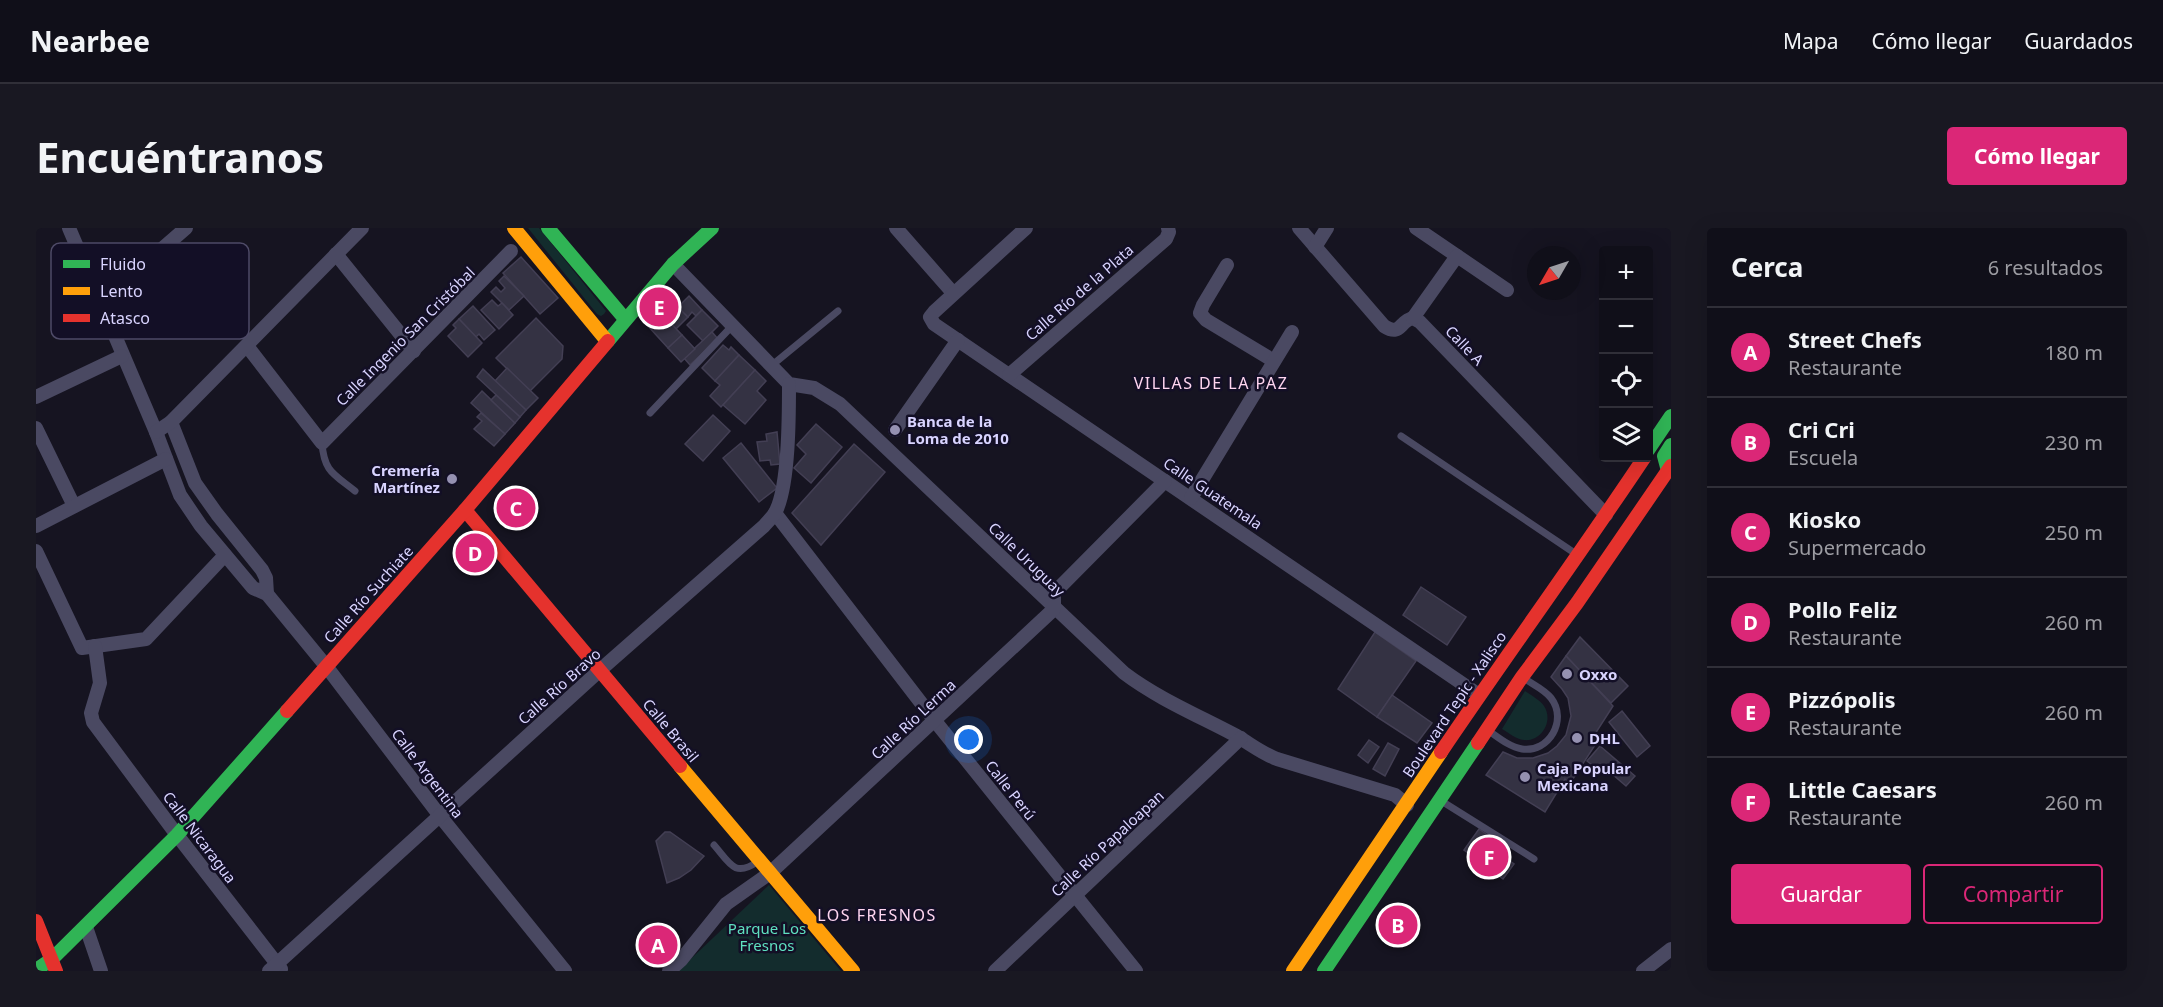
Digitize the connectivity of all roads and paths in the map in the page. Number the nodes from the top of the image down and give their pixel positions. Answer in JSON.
{"nodes":[{"id":1,"x":69,"y":228,"type":"edge"},
{"id":2,"x":186,"y":228,"type":"edge"},
{"id":3,"x":362,"y":228,"type":"edge"},
{"id":4,"x":514,"y":228,"type":"edge"},
{"id":5,"x":548,"y":228,"type":"edge"},
{"id":6,"x":712,"y":228,"type":"edge"},
{"id":7,"x":896,"y":228,"type":"edge"},
{"id":8,"x":1026,"y":228,"type":"edge"},
{"id":9,"x":1299,"y":228,"type":"edge"},
{"id":10,"x":1327,"y":228,"type":"edge"},
{"id":11,"x":1416,"y":228,"type":"edge"},
{"id":12,"x":1168,"y":230,"type":"edge"},
{"id":13,"x":347,"y":233,"type":"edge"},
{"id":14,"x":75,"y":243,"type":"edge"},
{"id":15,"x":169,"y":243,"type":"edge"},
{"id":16,"x":1315,"y":247,"type":"junction"},
{"id":17,"x":511,"y":251,"type":"dead end"},
{"id":18,"x":336,"y":254,"type":"junction"},
{"id":19,"x":1457,"y":256,"type":"junction"},
{"id":20,"x":673,"y":264,"type":"junction"},
{"id":21,"x":1227,"y":265,"type":"dead end"},
{"id":22,"x":1507,"y":290,"type":"dead end"},
{"id":23,"x":953,"y":293,"type":"junction"},
{"id":24,"x":838,"y":311,"type":"dead end"},
{"id":25,"x":1413,"y":318,"type":"junction"},
{"id":26,"x":625,"y":319,"type":"junction"},
{"id":27,"x":732,"y":326,"type":"junction"},
{"id":28,"x":1292,"y":332,"type":"dead end"},
{"id":29,"x":115,"y":339,"type":"edge"},
{"id":30,"x":958,"y":340,"type":"junction"},
{"id":31,"x":607,"y":341,"type":"junction"},
{"id":32,"x":247,"y":346,"type":"junction"},
{"id":33,"x":414,"y":351,"type":"junction"},
{"id":34,"x":122,"y":356,"type":"junction"},
{"id":35,"x":1274,"y":361,"type":"junction"},
{"id":36,"x":771,"y":366,"type":"junction"},
{"id":37,"x":1009,"y":375,"type":"junction"},
{"id":38,"x":789,"y":384,"type":"junction"},
{"id":39,"x":36,"y":397,"type":"edge"},
{"id":40,"x":650,"y":412,"type":"dead end"},
{"id":41,"x":1671,"y":416,"type":"edge"},
{"id":42,"x":171,"y":422,"type":"junction"},
{"id":43,"x":36,"y":428,"type":"edge"},
{"id":44,"x":895,"y":430,"type":"dead end"},
{"id":45,"x":156,"y":432,"type":"junction"},
{"id":46,"x":1401,"y":436,"type":"dead end"},
{"id":47,"x":322,"y":443,"type":"junction"},
{"id":48,"x":1653,"y":443,"type":"edge"},
{"id":49,"x":1671,"y":445,"type":"edge"},
{"id":50,"x":166,"y":459,"type":"junction"},
{"id":51,"x":1641,"y":462,"type":"edge"},
{"id":52,"x":1670,"y":471,"type":"edge"},
{"id":53,"x":1165,"y":481,"type":"junction"},
{"id":54,"x":355,"y":491,"type":"dead end"},
{"id":55,"x":1191,"y":498,"type":"junction"},
{"id":56,"x":74,"y":506,"type":"junction"},
{"id":57,"x":465,"y":510,"type":"junction"},
{"id":58,"x":775,"y":513,"type":"junction"},
{"id":59,"x":1606,"y":516,"type":"junction"},
{"id":60,"x":36,"y":526,"type":"edge"},
{"id":61,"x":36,"y":551,"type":"edge"},
{"id":62,"x":225,"y":555,"type":"junction"},
{"id":63,"x":1579,"y":555,"type":"junction"},
{"id":64,"x":267,"y":594,"type":"junction"},
{"id":65,"x":1577,"y":603,"type":"junction"},
{"id":66,"x":1054,"y":609,"type":"junction"},
{"id":67,"x":95,"y":646,"type":"junction"},
{"id":68,"x":1511,"y":648,"type":"junction"},
{"id":69,"x":326,"y":666,"type":"junction"},
{"id":70,"x":599,"y":671,"type":"junction"},
{"id":71,"x":1521,"y":677,"type":"junction"},
{"id":72,"x":1479,"y":695,"type":"junction"},
{"id":73,"x":935,"y":721,"type":"junction"},
{"id":74,"x":1487,"y":730,"type":"junction"},
{"id":75,"x":1241,"y":738,"type":"junction"},
{"id":76,"x":1440,"y":800,"type":"junction"},
{"id":77,"x":1407,"y":805,"type":"junction"},
{"id":78,"x":440,"y":816,"type":"junction"},
{"id":79,"x":177,"y":835,"type":"junction"},
{"id":80,"x":714,"y":845,"type":"dead end"},
{"id":81,"x":1534,"y":859,"type":"dead end"},
{"id":82,"x":759,"y":860,"type":"junction"},
{"id":83,"x":770,"y":873,"type":"junction"},
{"id":84,"x":1074,"y":896,"type":"junction"},
{"id":85,"x":36,"y":921,"type":"edge"},
{"id":86,"x":86,"y":927,"type":"junction"},
{"id":87,"x":1353,"y":928,"type":"junction"},
{"id":88,"x":1671,"y":949,"type":"edge"},
{"id":89,"x":54,"y":965,"type":"edge"},
{"id":90,"x":276,"y":969,"type":"edge"},
{"id":91,"x":36,"y":970,"type":"edge"},
{"id":92,"x":101,"y":971,"type":"edge"},
{"id":93,"x":565,"y":971,"type":"edge"},
{"id":94,"x":669,"y":971,"type":"edge"},
{"id":95,"x":853,"y":971,"type":"edge"},
{"id":96,"x":995,"y":971,"type":"edge"},
{"id":97,"x":1136,"y":971,"type":"edge"},
{"id":98,"x":1293,"y":971,"type":"edge"},
{"id":99,"x":1324,"y":971,"type":"edge"},
{"id":100,"x":1643,"y":971,"type":"edge"}],
"edges":[{"from":1,"to":14,"type":"street"},
{"from":2,"to":15,"type":"street"},
{"from":3,"to":13,"type":"street"},
{"from":4,"to":31,"type":"main road"},
{"from":5,"to":26,"type":"main road"},
{"from":6,"to":20,"type":"main road","name":"Calle Río Suchiate"},
{"from":7,"to":23,"type":"street"},
{"from":8,"to":23,"type":"street"},
{"from":9,"to":16,"type":"street"},
{"from":10,"to":16,"type":"street"},
{"from":11,"to":19,"type":"street"},
{"from":12,"to":37,"type":"street","name":"Calle Río de la Plata"},
{"from":13,"to":18,"type":"street"},
{"from":16,"to":25,"type":"street"},
{"from":17,"to":33,"type":"street","name":"Calle Ingenio San Cristóbal"},
{"from":18,"to":32,"type":"street"},
{"from":18,"to":33,"type":"street"},
{"from":19,"to":22,"type":"street"},
{"from":19,"to":25,"type":"street"},
{"from":20,"to":26,"type":"main road","name":"Calle Río Suchiate"},
{"from":20,"to":27,"type":"street"},
{"from":21,"to":35,"type":"street"},
{"from":23,"to":30,"type":"street","name":"Calle Guatemala"},
{"from":24,"to":36,"type":"lane"},
{"from":25,"to":59,"type":"street","name":"Calle A"},
{"from":26,"to":31,"type":"main road","name":"Calle Río Suchiate"},
{"from":27,"to":36,"type":"street"},
{"from":27,"to":40,"type":"lane"},
{"from":28,"to":35,"type":"street"},
{"from":29,"to":34,"type":"street"},
{"from":30,"to":37,"type":"street","name":"Calle Guatemala"},
{"from":30,"to":44,"type":"street"},
{"from":31,"to":57,"type":"main road","name":"Calle Río Suchiate"},
{"from":32,"to":42,"type":"street"},
{"from":32,"to":47,"type":"street"},
{"from":33,"to":47,"type":"street","name":"Calle Ingenio San Cristóbal"},
{"from":34,"to":39,"type":"street"},
{"from":34,"to":45,"type":"street"},
{"from":35,"to":55,"type":"street"},
{"from":36,"to":38,"type":"street"},
{"from":37,"to":53,"type":"street","name":"Calle Guatemala"},
{"from":38,"to":58,"type":"street","name":"Calle Río Bravo"},
{"from":38,"to":66,"type":"street","name":"Calle Uruguay"},
{"from":41,"to":48,"type":"main road"},
{"from":42,"to":45,"type":"street"},
{"from":42,"to":64,"type":"street"},
{"from":43,"to":56,"type":"street"},
{"from":45,"to":50,"type":"street"},
{"from":46,"to":63,"type":"lane"},
{"from":47,"to":54,"type":"lane"},
{"from":49,"to":52,"type":"main road"},
{"from":50,"to":56,"type":"street"},
{"from":50,"to":62,"type":"street"},
{"from":51,"to":59,"type":"main road","name":"Boulevard Tepic - Xalisco"},
{"from":52,"to":65,"type":"main road"},
{"from":53,"to":55,"type":"street","name":"Calle Guatemala"},
{"from":53,"to":66,"type":"street","name":"Calle Río Lerma"},
{"from":55,"to":72,"type":"street","name":"Calle Guatemala"},
{"from":56,"to":60,"type":"street"},
{"from":57,"to":69,"type":"main road","name":"Calle Río Suchiate"},
{"from":57,"to":70,"type":"main road","name":"Calle Brasil"},
{"from":58,"to":70,"type":"street","name":"Calle Río Bravo"},
{"from":58,"to":73,"type":"street","name":"Calle Perú"},
{"from":59,"to":63,"type":"main road","name":"Boulevard Tepic - Xalisco"},
{"from":59,"to":65,"type":"main road"},
{"from":61,"to":67,"type":"street"},
{"from":62,"to":64,"type":"street"},
{"from":62,"to":67,"type":"street"},
{"from":63,"to":68,"type":"main road","name":"Boulevard Tepic - Xalisco"},
{"from":64,"to":69,"type":"street","name":"Calle Argentina"},
{"from":65,"to":71,"type":"main road"},
{"from":66,"to":73,"type":"street","name":"Calle Río Lerma"},
{"from":66,"to":75,"type":"street","name":"Calle Uruguay"},
{"from":67,"to":79,"type":"street","name":"Calle Nicaragua"},
{"from":68,"to":72,"type":"main road","name":"Boulevard Tepic - Xalisco"},
{"from":68,"to":74,"type":"main road"},
{"from":69,"to":78,"type":"street","name":"Calle Argentina"},
{"from":69,"to":79,"type":"main road","name":"Calle Río Suchiate"},
{"from":70,"to":78,"type":"street","name":"Calle Río Bravo"},
{"from":70,"to":82,"type":"main road","name":"Calle Brasil"},
{"from":71,"to":74,"type":"main road"},
{"from":71,"to":74,"type":"lane"},
{"from":72,"to":77,"type":"main road","name":"Boulevard Tepic - Xalisco"},
{"from":73,"to":83,"type":"street","name":"Calle Río Lerma"},
{"from":73,"to":84,"type":"street","name":"Calle Perú"},
{"from":74,"to":76,"type":"main road"},
{"from":75,"to":77,"type":"street","name":"Calle Uruguay"},
{"from":75,"to":84,"type":"street","name":"Calle Río Papaloapan"},
{"from":76,"to":81,"type":"lane"},
{"from":76,"to":87,"type":"main road"},
{"from":77,"to":87,"type":"main road"},
{"from":77,"to":98,"type":"main road","name":"Boulevard Tepic - Xalisco"},
{"from":78,"to":90,"type":"street","name":"Calle Río Bravo"},
{"from":78,"to":93,"type":"street","name":"Calle Argentina"},
{"from":79,"to":86,"type":"main road","name":"Calle Río Suchiate"},
{"from":79,"to":90,"type":"street","name":"Calle Nicaragua"},
{"from":80,"to":82,"type":"lane"},
{"from":82,"to":83,"type":"main road","name":"Calle Brasil"},
{"from":83,"to":94,"type":"street","name":"Calle Río Lerma"},
{"from":83,"to":95,"type":"main road","name":"Calle Brasil"},
{"from":84,"to":96,"type":"street","name":"Calle Río Papaloapan"},
{"from":84,"to":97,"type":"street","name":"Calle Perú"},
{"from":85,"to":89,"type":"main road"},
{"from":86,"to":89,"type":"main road","name":"Calle Río Suchiate"},
{"from":86,"to":92,"type":"street"},
{"from":87,"to":99,"type":"main road"},
{"from":88,"to":100,"type":"street"},
{"from":89,"to":91,"type":"main road","name":"Calle Río Suchiate"}]}
